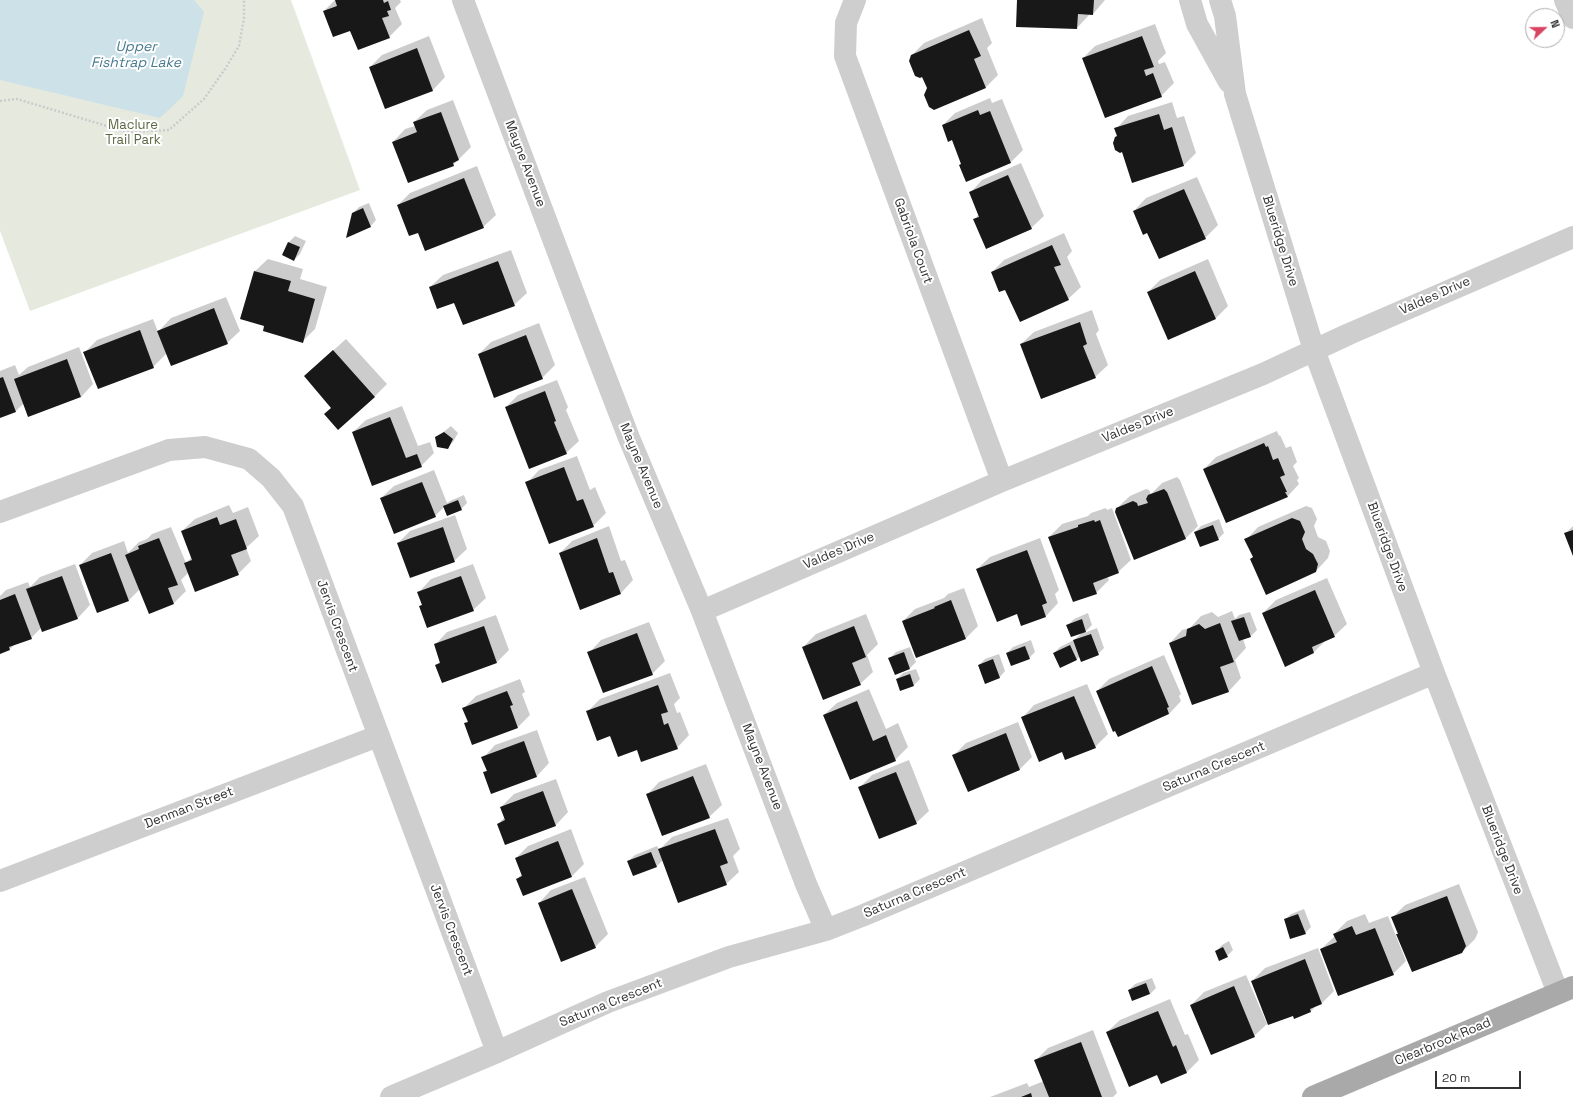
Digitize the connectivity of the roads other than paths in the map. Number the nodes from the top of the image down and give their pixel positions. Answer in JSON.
{"nodes":[{"id":1,"x":463,"y":0,"type":"edge"},
{"id":2,"x":855,"y":0,"type":"edge"},
{"id":3,"x":1190,"y":0,"type":"edge"},
{"id":4,"x":1220,"y":0,"type":"edge"},
{"id":5,"x":1565,"y":0,"type":"edge"},
{"id":6,"x":1573,"y":18,"type":"edge"},
{"id":7,"x":1235,"y":94,"type":"junction"},
{"id":8,"x":1573,"y":237,"type":"edge"},
{"id":9,"x":1314,"y":350,"type":"junction"},
{"id":10,"x":1002,"y":481,"type":"junction"},
{"id":11,"x":0,"y":512,"type":"edge"},
{"id":12,"x":702,"y":611,"type":"junction"},
{"id":13,"x":1434,"y":673,"type":"junction"},
{"id":14,"x":378,"y":736,"type":"junction"},
{"id":15,"x":0,"y":881,"type":"edge"},
{"id":16,"x":826,"y":930,"type":"junction"},
{"id":17,"x":1566,"y":990,"type":"edge"},
{"id":18,"x":497,"y":1052,"type":"junction"},
{"id":19,"x":391,"y":1097,"type":"edge"},
{"id":20,"x":1313,"y":1097,"type":"edge"}],
"edges":[{"from":1,"to":12,"type":"street","name":"Mayne Avenue"},
{"from":2,"to":10,"type":"street","name":"Gabriola Court"},
{"from":3,"to":7,"type":"street","name":"Blueridge Drive"},
{"from":4,"to":7,"type":"street","name":"Blueridge Drive"},
{"from":5,"to":6,"type":"street"},
{"from":7,"to":9,"type":"street","name":"Blueridge Drive"},
{"from":8,"to":9,"type":"street","name":"Valdes Drive"},
{"from":9,"to":10,"type":"street","name":"Valdes Drive"},
{"from":9,"to":13,"type":"street","name":"Blueridge Drive"},
{"from":10,"to":12,"type":"street","name":"Valdes Drive"},
{"from":11,"to":14,"type":"street","name":"Jervis Crescent"},
{"from":12,"to":16,"type":"street","name":"Mayne Avenue"},
{"from":13,"to":16,"type":"street","name":"Saturna Crescent"},
{"from":13,"to":17,"type":"street","name":"Blueridge Drive"},
{"from":14,"to":15,"type":"street","name":"Denman Street"},
{"from":14,"to":18,"type":"street","name":"Jervis Crescent"},
{"from":16,"to":18,"type":"street","name":"Saturna Crescent"},
{"from":17,"to":20,"type":"main road","name":"Clearbrook Road"},
{"from":18,"to":19,"type":"street","name":"Saturna Crescent"}]}
